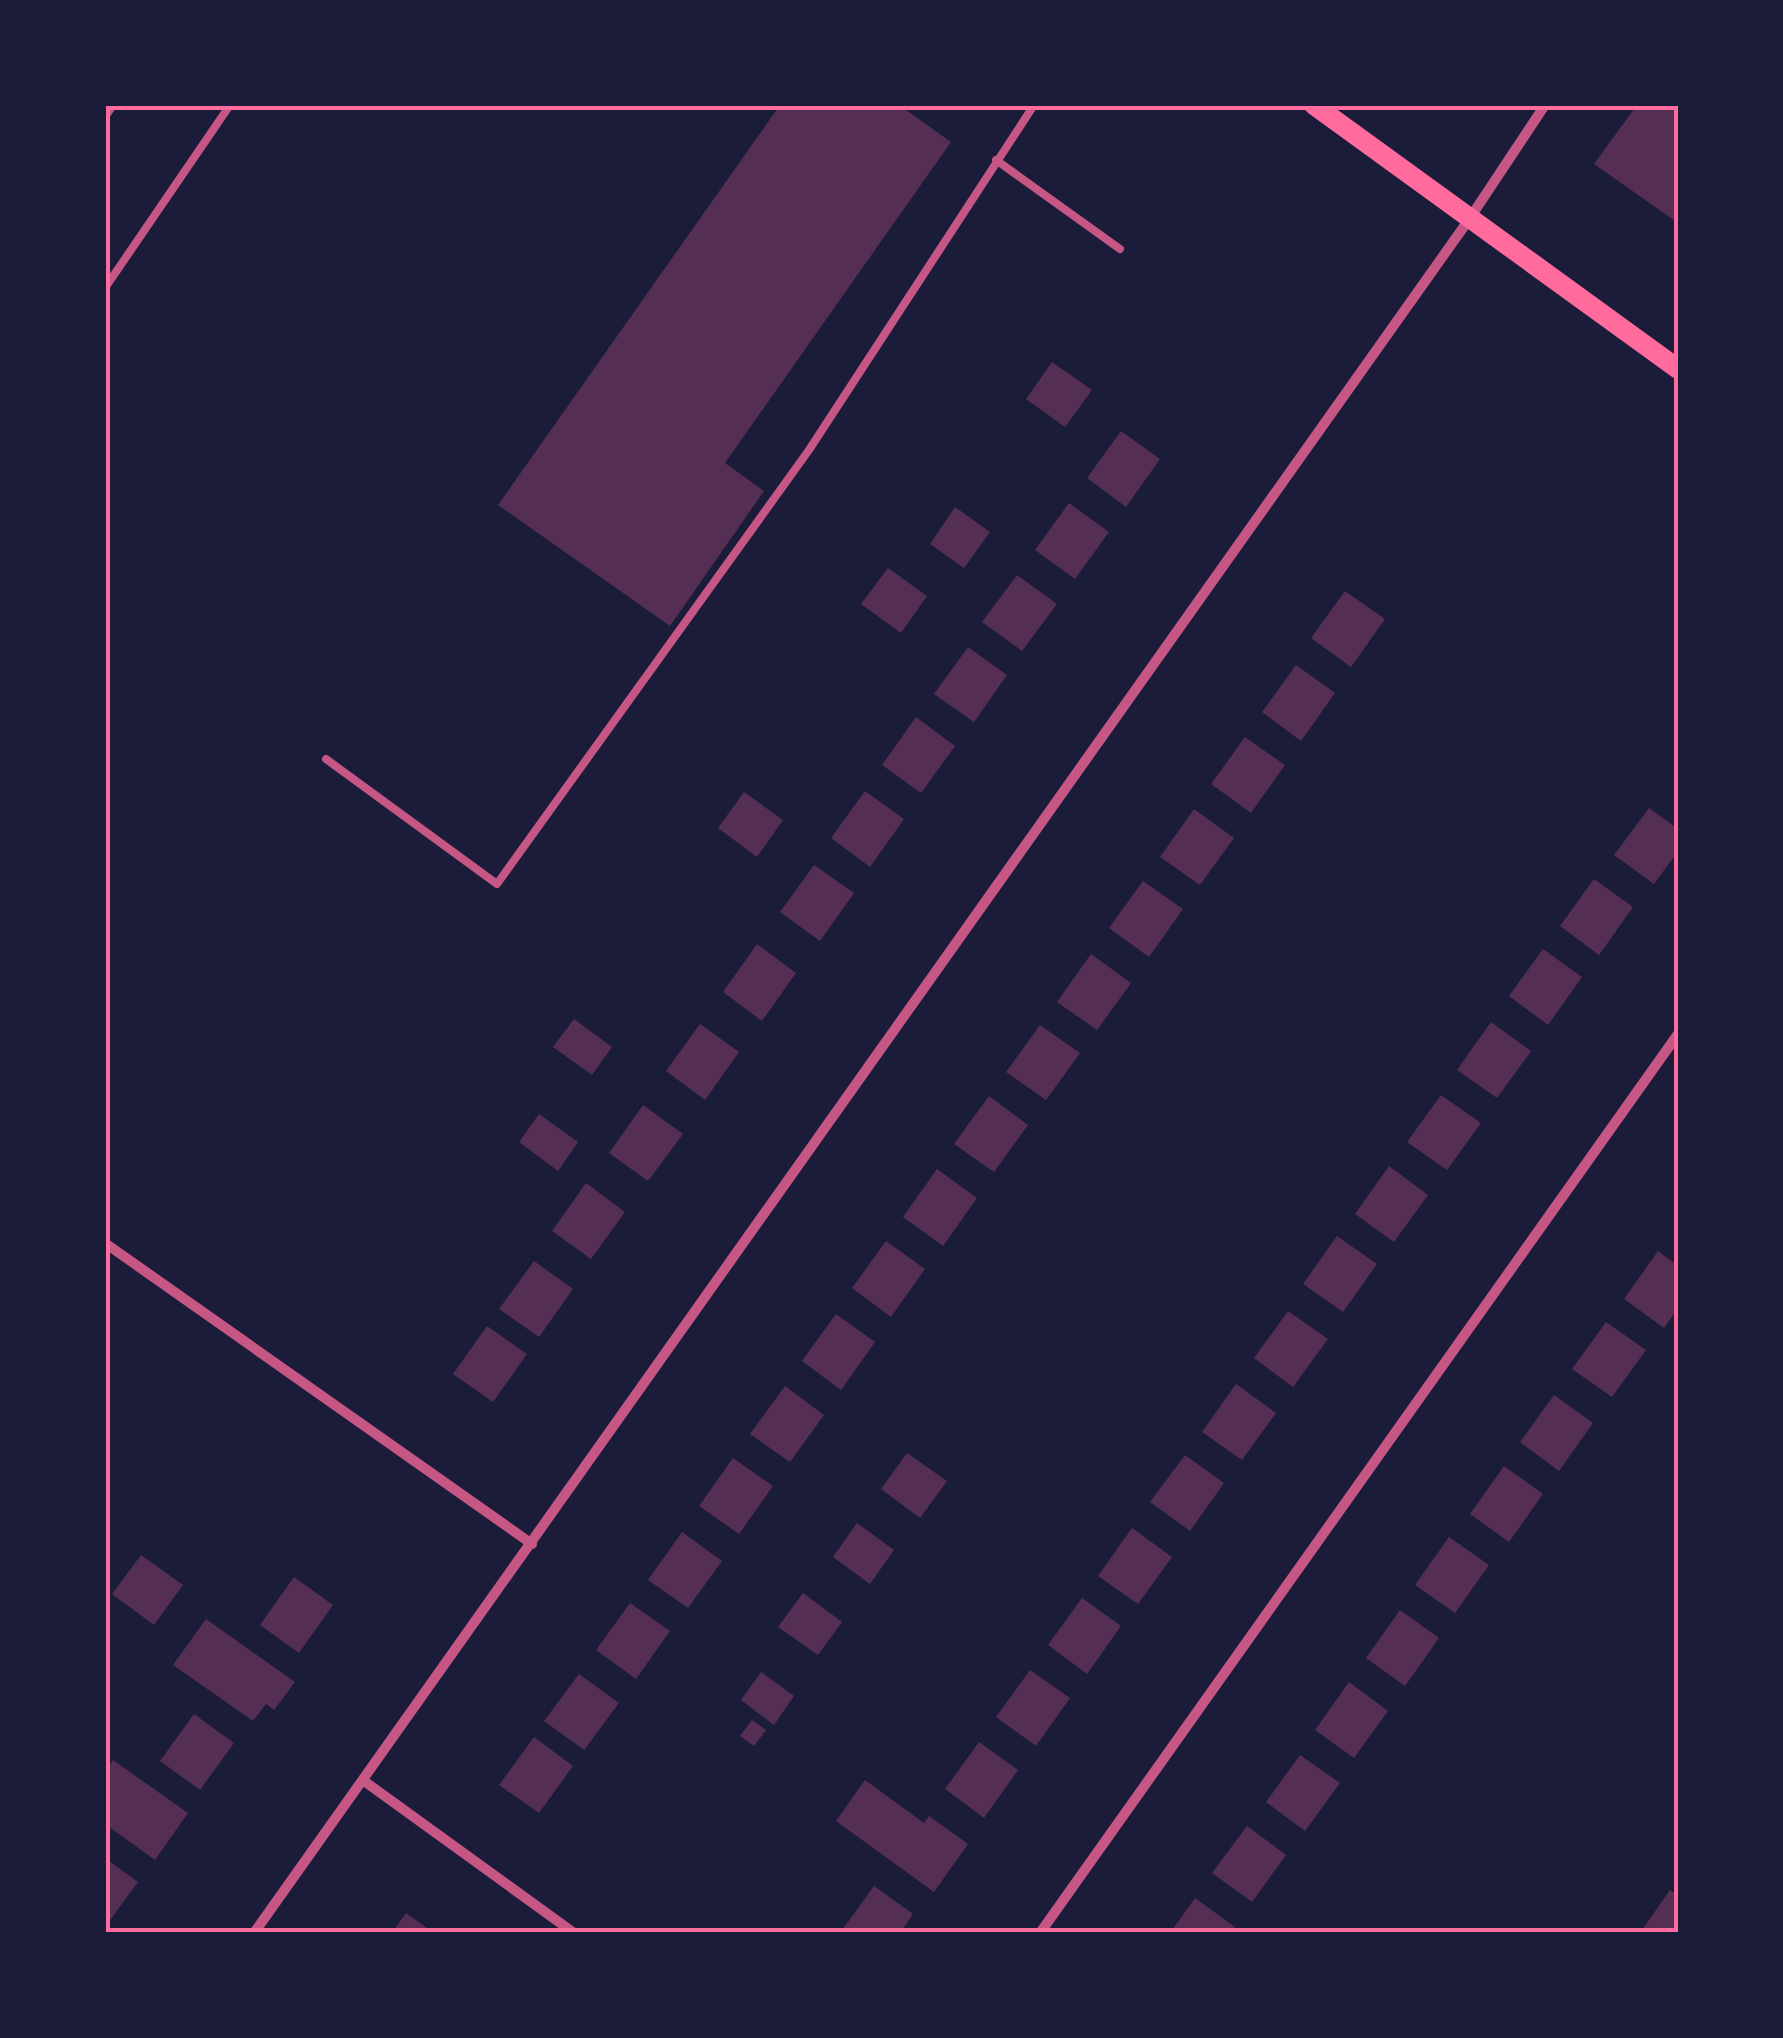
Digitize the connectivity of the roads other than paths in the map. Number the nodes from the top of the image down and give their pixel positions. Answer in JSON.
{"nodes":[{"id":1,"x":114,"y":105,"type":"edge"},
{"id":2,"x":230,"y":105,"type":"edge"},
{"id":3,"x":1034,"y":105,"type":"edge"},
{"id":4,"x":1314,"y":105,"type":"edge"},
{"id":5,"x":1545,"y":105,"type":"edge"},
{"id":6,"x":105,"y":117,"type":"edge"},
{"id":7,"x":996,"y":160,"type":"junction"},
{"id":8,"x":1470,"y":218,"type":"junction"},
{"id":9,"x":1120,"y":249,"type":"dead end"},
{"id":10,"x":105,"y":288,"type":"edge"},
{"id":11,"x":1678,"y":369,"type":"edge"},
{"id":12,"x":326,"y":759,"type":"dead end"},
{"id":13,"x":1678,"y":1034,"type":"edge"},
{"id":14,"x":105,"y":1243,"type":"edge"},
{"id":15,"x":532,"y":1544,"type":"junction"},
{"id":16,"x":364,"y":1781,"type":"junction"},
{"id":17,"x":254,"y":1933,"type":"edge"},
{"id":18,"x":574,"y":1933,"type":"edge"},
{"id":19,"x":1040,"y":1933,"type":"edge"}],
"edges":[{"from":1,"to":6,"type":"lane"},
{"from":2,"to":10,"type":"lane"},
{"from":3,"to":7,"type":"lane"},
{"from":4,"to":8,"type":"main road"},
{"from":5,"to":8,"type":"street"},
{"from":7,"to":9,"type":"lane"},
{"from":7,"to":12,"type":"lane"},
{"from":8,"to":11,"type":"main road"},
{"from":8,"to":15,"type":"street"},
{"from":13,"to":19,"type":"street"},
{"from":14,"to":15,"type":"street"},
{"from":15,"to":16,"type":"street"},
{"from":16,"to":17,"type":"street"},
{"from":16,"to":18,"type":"street"}]}
